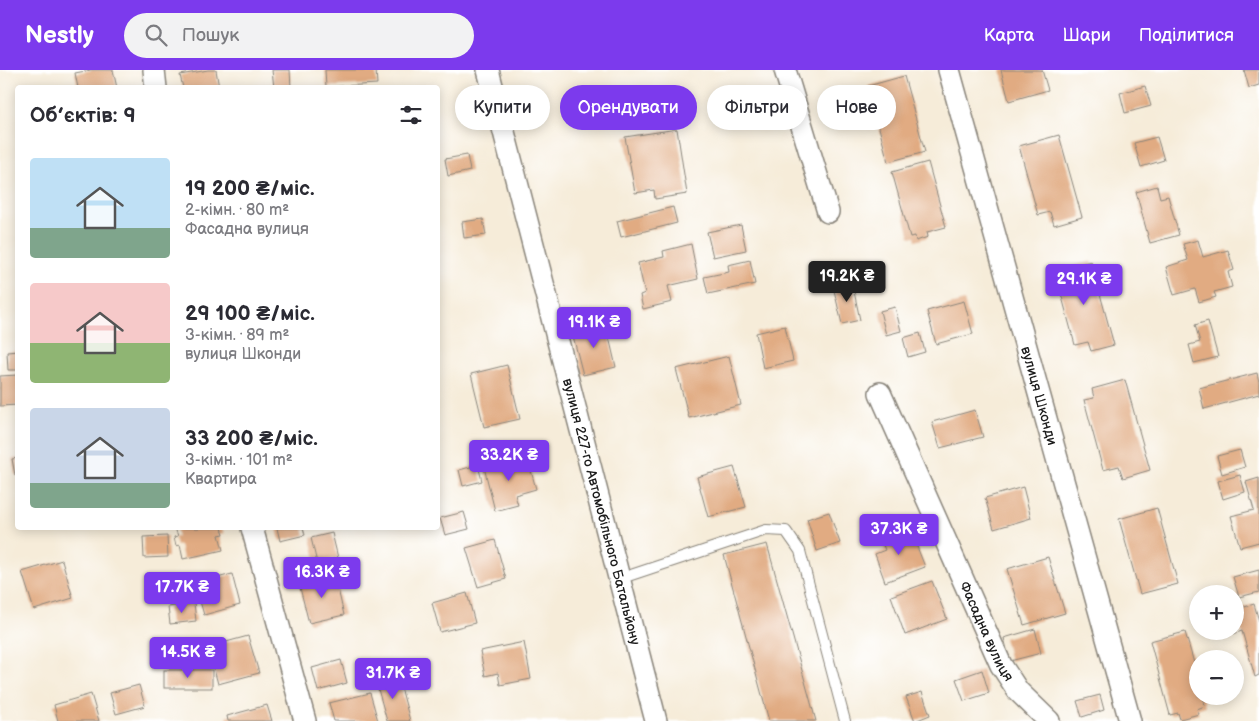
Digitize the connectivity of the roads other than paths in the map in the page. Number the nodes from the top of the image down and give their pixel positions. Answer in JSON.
{"nodes":[{"id":1,"x":154,"y":70,"type":"edge"},
{"id":2,"x":488,"y":70,"type":"edge"},
{"id":3,"x":785,"y":70,"type":"edge"},
{"id":4,"x":949,"y":70,"type":"edge"},
{"id":5,"x":156,"y":85,"type":"edge"},
{"id":6,"x":828,"y":212,"type":"dead end"},
{"id":7,"x":880,"y":393,"type":"dead end"},
{"id":8,"x":253,"y":530,"type":"edge"},
{"id":9,"x":619,"y":579,"type":"junction"},
{"id":10,"x":306,"y":721,"type":"edge"},
{"id":11,"x":656,"y":721,"type":"edge"},
{"id":12,"x":845,"y":721,"type":"edge"},
{"id":13,"x":1049,"y":721,"type":"edge"},
{"id":14,"x":1130,"y":721,"type":"edge"}],
"edges":[{"from":1,"to":5,"type":"street"},
{"from":2,"to":9,"type":"street","name":"вулиця 227-го Автомобільного Батальйону"},
{"from":3,"to":6,"type":"street"},
{"from":4,"to":14,"type":"street","name":"вулиця Шконди"},
{"from":7,"to":13,"type":"street","name":"Фасадна вулиця"},
{"from":8,"to":10,"type":"street"},
{"from":9,"to":11,"type":"street","name":"вулиця 227-го Автомобільного Батальйону"},
{"from":9,"to":12,"type":"lane"}]}
